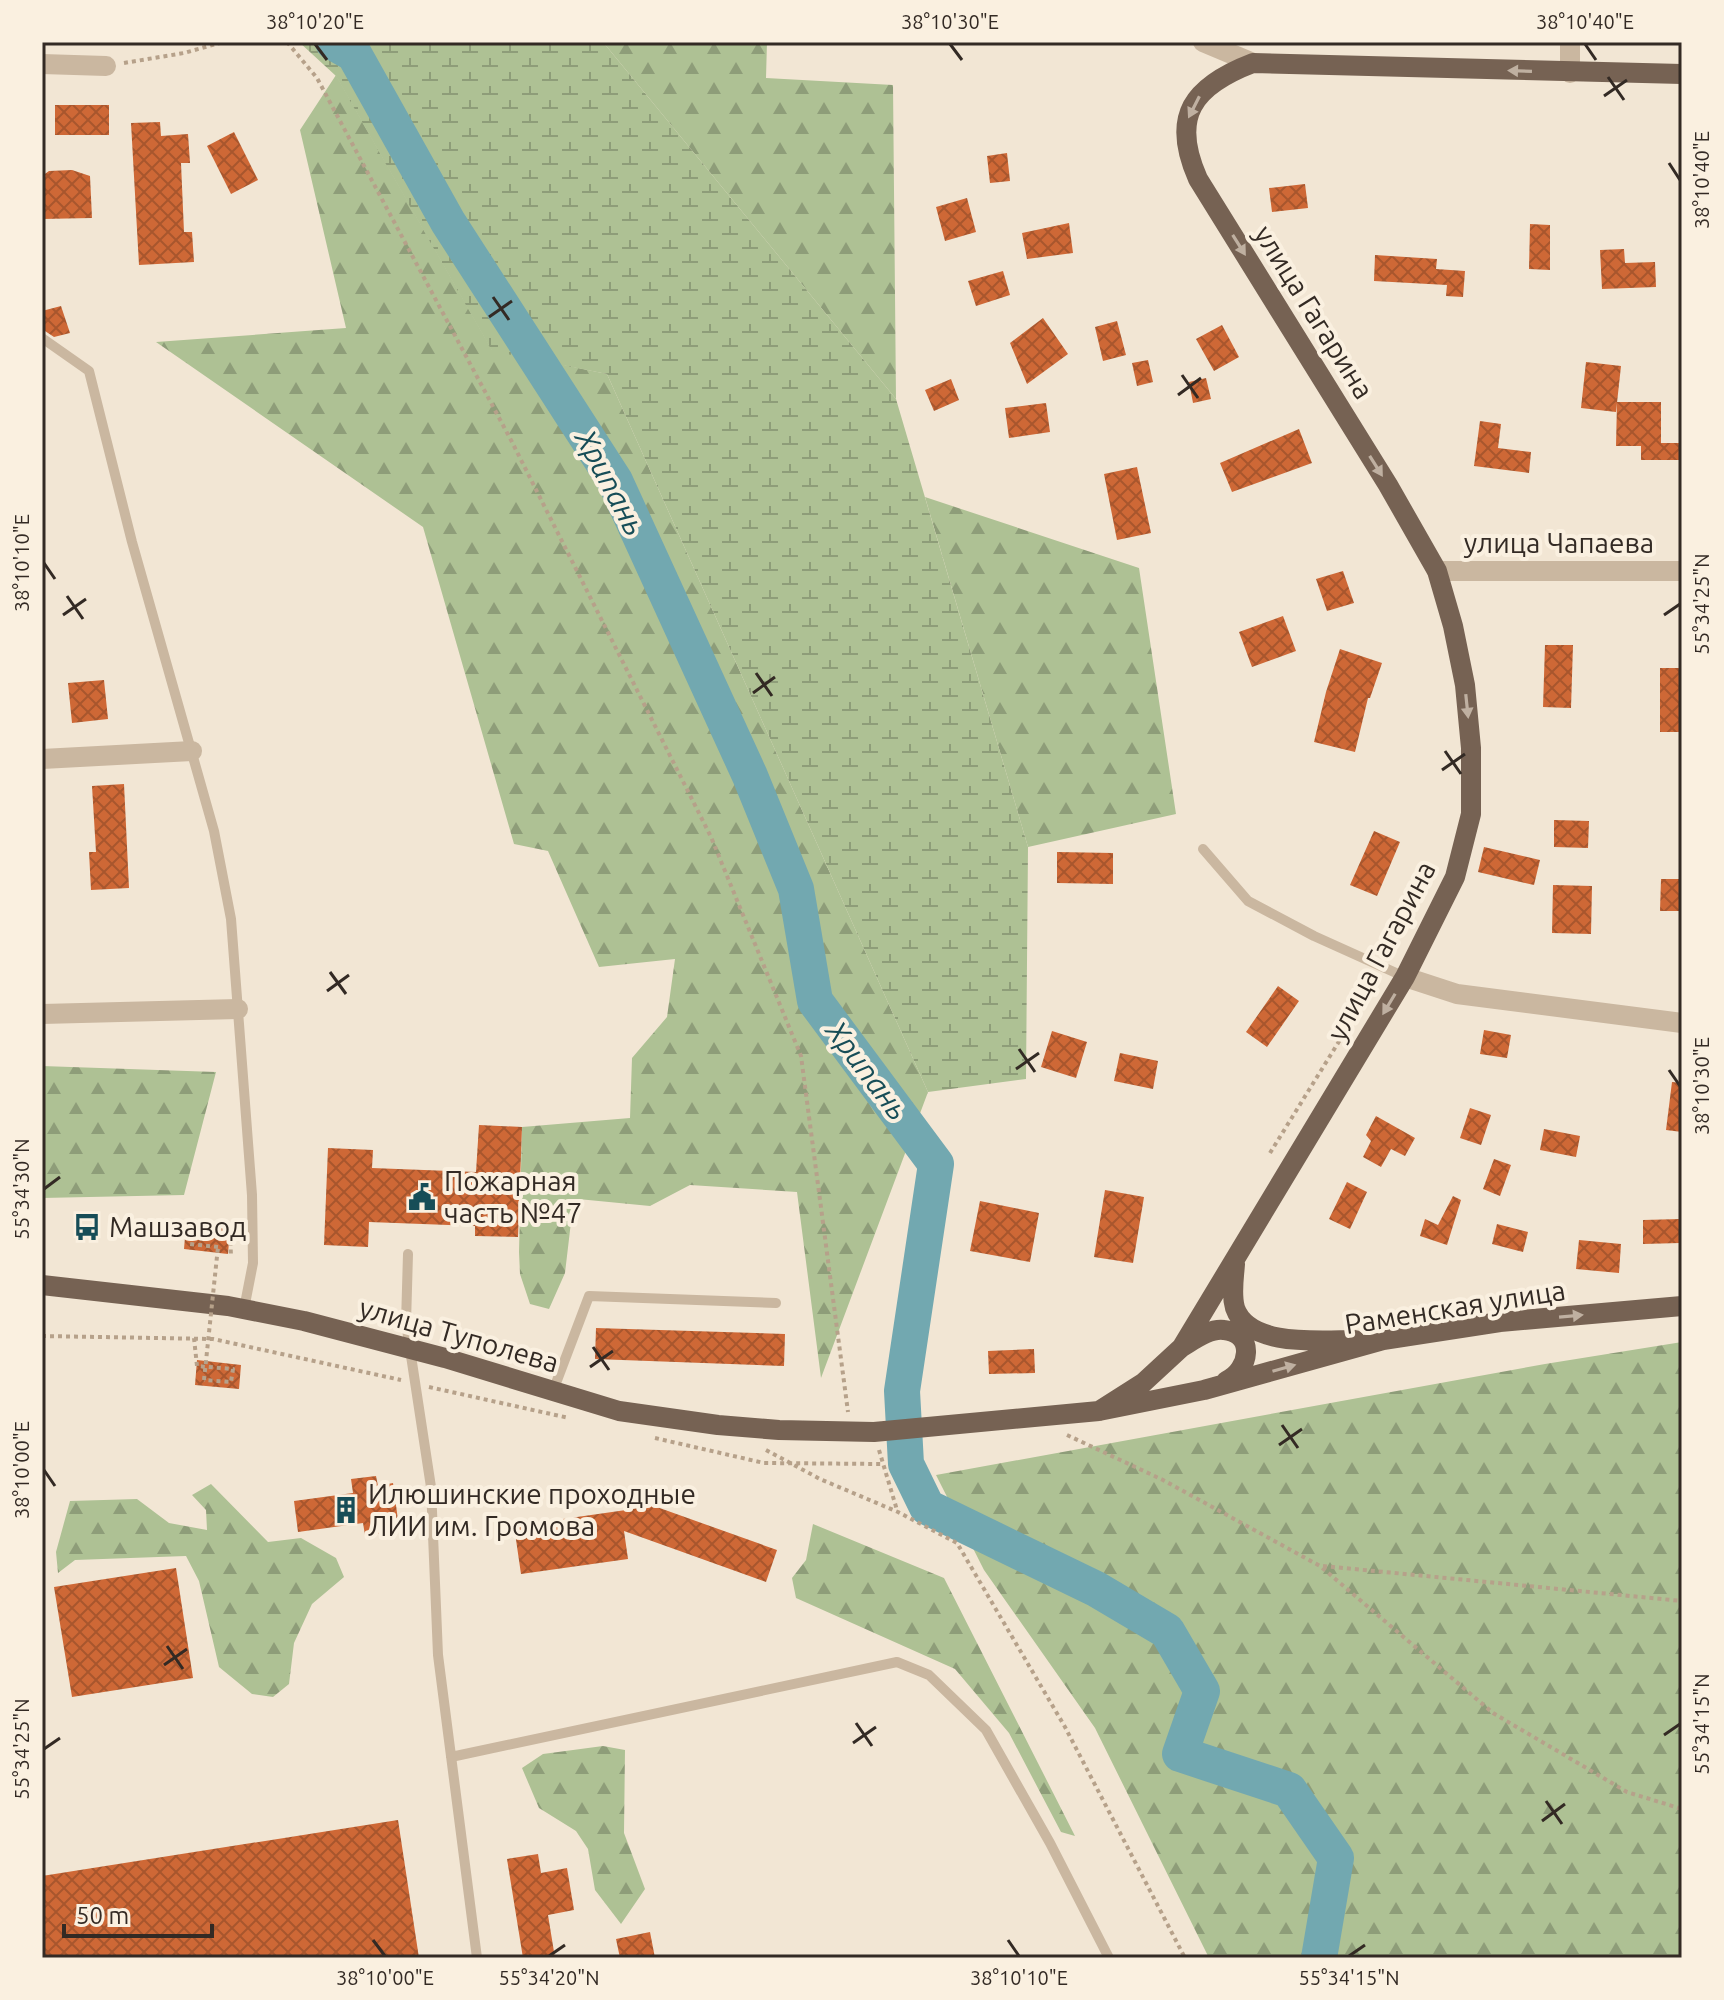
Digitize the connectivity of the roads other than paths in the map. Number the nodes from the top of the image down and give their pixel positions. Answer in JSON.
{"nodes":[{"id":1,"x":1203,"y":42,"type":"edge"},
{"id":2,"x":1570,"y":42,"type":"edge"},
{"id":3,"x":1253,"y":63,"type":"junction"},
{"id":4,"x":42,"y":64,"type":"edge"},
{"id":5,"x":106,"y":66,"type":"road end"},
{"id":6,"x":1570,"y":73,"type":"junction"},
{"id":7,"x":1682,"y":74,"type":"edge"},
{"id":8,"x":42,"y":338,"type":"edge"},
{"id":9,"x":1437,"y":571,"type":"junction"},
{"id":10,"x":1682,"y":571,"type":"edge"},
{"id":11,"x":192,"y":751,"type":"junction"},
{"id":12,"x":42,"y":759,"type":"edge"},
{"id":13,"x":1203,"y":849,"type":"dead end"},
{"id":14,"x":1405,"y":977,"type":"junction"},
{"id":15,"x":238,"y":1009,"type":"junction"},
{"id":16,"x":42,"y":1014,"type":"edge"},
{"id":17,"x":1682,"y":1023,"type":"edge"},
{"id":18,"x":408,"y":1254,"type":"dead end"},
{"id":19,"x":1235,"y":1260,"type":"junction"},
{"id":20,"x":42,"y":1285,"type":"edge"},
{"id":21,"x":113,"y":1291,"type":"junction"},
{"id":22,"x":42,"y":1295,"type":"edge"},
{"id":23,"x":776,"y":1303,"type":"dead end"},
{"id":24,"x":1682,"y":1306,"type":"edge"},
{"id":25,"x":244,"y":1309,"type":"junction"},
{"id":26,"x":1383,"y":1340,"type":"junction"},
{"id":27,"x":1182,"y":1347,"type":"junction"},
{"id":28,"x":410,"y":1349,"type":"junction"},
{"id":29,"x":1204,"y":1390,"type":"junction"},
{"id":30,"x":553,"y":1391,"type":"junction"},
{"id":31,"x":1099,"y":1411,"type":"junction"},
{"id":32,"x":451,"y":1757,"type":"junction"},
{"id":33,"x":477,"y":1958,"type":"edge"},
{"id":34,"x":1109,"y":1958,"type":"edge"}],
"edges":[{"from":1,"to":3,"type":"street"},
{"from":2,"to":6,"type":"street"},
{"from":6,"to":3,"type":"main road","one_way":true},
{"from":3,"to":9,"type":"main road","name":"улица Гагарина","one_way":true},
{"from":4,"to":5,"type":"street"},
{"from":6,"to":7,"type":"main road"},
{"from":8,"to":11,"type":"lane"},
{"from":9,"to":10,"type":"street","name":"улица Чапаева"},
{"from":9,"to":14,"type":"main road","name":"улица Гагарина","one_way":true},
{"from":11,"to":12,"type":"street"},
{"from":11,"to":15,"type":"lane"},
{"from":13,"to":14,"type":"lane"},
{"from":14,"to":17,"type":"street"},
{"from":14,"to":19,"type":"main road","name":"улица Гагарина","one_way":true},
{"from":15,"to":16,"type":"street"},
{"from":15,"to":25,"type":"lane"},
{"from":18,"to":28,"type":"lane"},
{"from":19,"to":26,"type":"main road"},
{"from":19,"to":27,"type":"main road","name":"улица Гагарина"},
{"from":20,"to":21,"type":"main road","name":"улица Туполева"},
{"from":21,"to":22,"type":"main road","name":"улица Туполева"},
{"from":21,"to":25,"type":"main road","name":"улица Туполева"},
{"from":23,"to":30,"type":"lane"},
{"from":26,"to":24,"type":"main road","name":"Раменская улица","one_way":true},
{"from":25,"to":28,"type":"main road","name":"улица Туполева"},
{"from":29,"to":26,"type":"main road","name":"Раменская улица","one_way":true},
{"from":27,"to":29,"type":"main road"},
{"from":27,"to":31,"type":"main road","name":"улица Гагарина"},
{"from":28,"to":30,"type":"main road","name":"улица Туполева"},
{"from":28,"to":32,"type":"lane"},
{"from":29,"to":31,"type":"main road","name":"Раменская улица"},
{"from":30,"to":31,"type":"main road","name":"улица Туполева"},
{"from":32,"to":33,"type":"lane"},
{"from":32,"to":34,"type":"lane"}]}
